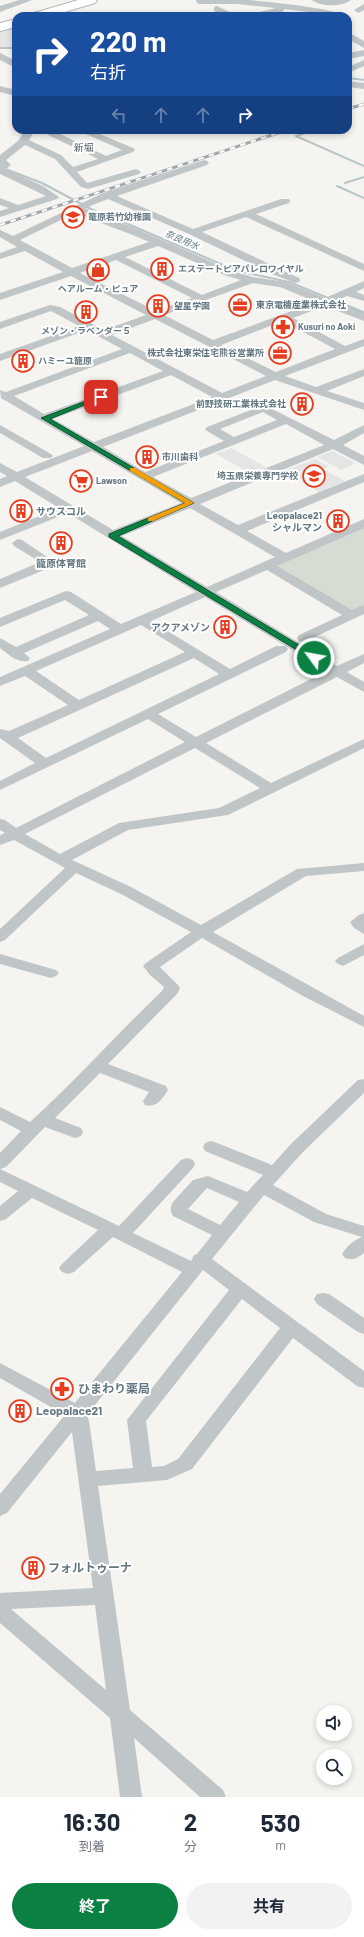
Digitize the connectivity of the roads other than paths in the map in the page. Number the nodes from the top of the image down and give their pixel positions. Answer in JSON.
{"nodes":[{"id":1,"x":0,"y":0,"type":"edge"},
{"id":2,"x":91,"y":0,"type":"edge"},
{"id":3,"x":200,"y":0,"type":"edge"},
{"id":4,"x":317,"y":0,"type":"edge"},
{"id":5,"x":347,"y":0,"type":"edge"},
{"id":6,"x":22,"y":1,"type":"edge"},
{"id":7,"x":246,"y":2,"type":"junction"},
{"id":8,"x":289,"y":7,"type":"junction"},
{"id":9,"x":0,"y":9,"type":"edge"},
{"id":10,"x":217,"y":9,"type":"junction"},
{"id":11,"x":310,"y":10,"type":"junction"},
{"id":12,"x":64,"y":12,"type":"edge"},
{"id":13,"x":223,"y":12,"type":"edge"},
{"id":14,"x":270,"y":12,"type":"edge"},
{"id":15,"x":313,"y":12,"type":"edge"},
{"id":16,"x":322,"y":12,"type":"edge"},
{"id":17,"x":12,"y":24,"type":"edge"},
{"id":18,"x":0,"y":27,"type":"edge"},
{"id":19,"x":352,"y":37,"type":"edge"},
{"id":20,"x":362,"y":42,"type":"edge"},
{"id":21,"x":364,"y":53,"type":"edge"},
{"id":22,"x":352,"y":55,"type":"edge"},
{"id":23,"x":0,"y":56,"type":"edge"},
{"id":24,"x":12,"y":63,"type":"edge"},
{"id":25,"x":364,"y":63,"type":"edge"},
{"id":26,"x":352,"y":68,"type":"edge"},
{"id":27,"x":352,"y":69,"type":"edge"},
{"id":28,"x":364,"y":70,"type":"edge"},
{"id":29,"x":12,"y":84,"type":"edge"},
{"id":30,"x":352,"y":84,"type":"edge"},
{"id":31,"x":364,"y":86,"type":"edge"},
{"id":32,"x":0,"y":88,"type":"edge"},
{"id":33,"x":12,"y":92,"type":"edge"},
{"id":34,"x":43,"y":134,"type":"edge"},
{"id":35,"x":53,"y":134,"type":"edge"},
{"id":36,"x":92,"y":134,"type":"edge"},
{"id":37,"x":28,"y":136,"type":"edge"},
{"id":38,"x":4,"y":151,"type":"edge"},
{"id":39,"x":104,"y":163,"type":"junction"},
{"id":40,"x":204,"y":163,"type":"dead end"},
{"id":41,"x":1,"y":168,"type":"edge"},
{"id":42,"x":71,"y":171,"type":"junction"},
{"id":43,"x":136,"y":172,"type":"dead end"},
{"id":44,"x":124,"y":176,"type":"junction"},
{"id":45,"x":106,"y":195,"type":"junction"},
{"id":46,"x":0,"y":201,"type":"edge"},
{"id":47,"x":285,"y":201,"type":"dead end"},
{"id":48,"x":82,"y":206,"type":"junction"},
{"id":49,"x":17,"y":208,"type":"junction"},
{"id":50,"x":0,"y":214,"type":"edge"},
{"id":51,"x":247,"y":214,"type":"junction"},
{"id":52,"x":193,"y":232,"type":"junction"},
{"id":53,"x":0,"y":233,"type":"edge"},
{"id":54,"x":12,"y":240,"type":"junction"},
{"id":55,"x":158,"y":242,"type":"junction"},
{"id":56,"x":26,"y":247,"type":"junction"},
{"id":57,"x":0,"y":256,"type":"edge"},
{"id":58,"x":117,"y":256,"type":"junction"},
{"id":59,"x":364,"y":268,"type":"edge"},
{"id":60,"x":72,"y":272,"type":"junction"},
{"id":61,"x":252,"y":280,"type":"junction"},
{"id":62,"x":364,"y":284,"type":"edge"},
{"id":63,"x":341,"y":295,"type":"junction"},
{"id":64,"x":0,"y":297,"type":"edge"},
{"id":65,"x":200,"y":298,"type":"junction"},
{"id":66,"x":364,"y":298,"type":"edge"},
{"id":67,"x":325,"y":302,"type":"junction"},
{"id":68,"x":154,"y":315,"type":"junction"},
{"id":69,"x":285,"y":318,"type":"junction"},
{"id":70,"x":364,"y":318,"type":"edge"},
{"id":71,"x":0,"y":326,"type":"edge"},
{"id":72,"x":89,"y":326,"type":"junction"},
{"id":73,"x":103,"y":334,"type":"junction"},
{"id":74,"x":364,"y":342,"type":"edge"},
{"id":75,"x":213,"y":344,"type":"junction"},
{"id":76,"x":132,"y":349,"type":"junction"},
{"id":77,"x":345,"y":350,"type":"junction"},
{"id":78,"x":0,"y":358,"type":"edge"},
{"id":79,"x":172,"y":371,"type":"junction"},
{"id":80,"x":364,"y":372,"type":"edge"},
{"id":81,"x":276,"y":377,"type":"junction"},
{"id":82,"x":351,"y":377,"type":"junction"},
{"id":83,"x":364,"y":382,"type":"edge"},
{"id":84,"x":316,"y":391,"type":"junction"},
{"id":85,"x":2,"y":394,"type":"edge"},
{"id":86,"x":222,"y":398,"type":"junction"},
{"id":87,"x":364,"y":407,"type":"edge"},
{"id":88,"x":44,"y":418,"type":"junction"},
{"id":89,"x":287,"y":420,"type":"junction"},
{"id":90,"x":0,"y":428,"type":"edge"},
{"id":91,"x":364,"y":428,"type":"edge"},
{"id":92,"x":234,"y":441,"type":"junction"},
{"id":93,"x":334,"y":444,"type":"junction"},
{"id":94,"x":93,"y":447,"type":"junction"},
{"id":95,"x":47,"y":456,"type":"dead end"},
{"id":96,"x":364,"y":460,"type":"edge"},
{"id":97,"x":0,"y":467,"type":"edge"},
{"id":98,"x":144,"y":476,"type":"junction"},
{"id":99,"x":16,"y":477,"type":"junction"},
{"id":100,"x":364,"y":478,"type":"edge"},
{"id":101,"x":0,"y":483,"type":"edge"},
{"id":102,"x":190,"y":503,"type":"junction"},
{"id":103,"x":68,"y":509,"type":"junction"},
{"id":104,"x":364,"y":523,"type":"edge"},
{"id":105,"x":238,"y":530,"type":"junction"},
{"id":106,"x":112,"y":535,"type":"junction"},
{"id":107,"x":0,"y":536,"type":"edge"},
{"id":108,"x":18,"y":543,"type":"dead end"},
{"id":109,"x":284,"y":557,"type":"junction"},
{"id":110,"x":267,"y":565,"type":"junction"},
{"id":111,"x":0,"y":584,"type":"edge"},
{"id":112,"x":205,"y":592,"type":"junction"},
{"id":113,"x":364,"y":609,"type":"edge"},
{"id":114,"x":352,"y":615,"type":"junction"},
{"id":115,"x":98,"y":616,"type":"junction"},
{"id":116,"x":141,"y":620,"type":"junction"},
{"id":117,"x":0,"y":623,"type":"edge"},
{"id":118,"x":119,"y":630,"type":"junction"},
{"id":119,"x":304,"y":638,"type":"dead end"},
{"id":120,"x":0,"y":642,"type":"edge"},
{"id":121,"x":281,"y":649,"type":"dead end"},
{"id":122,"x":15,"y":652,"type":"junction"},
{"id":123,"x":194,"y":653,"type":"junction"},
{"id":124,"x":364,"y":658,"type":"edge"},
{"id":125,"x":30,"y":669,"type":"junction"},
{"id":126,"x":337,"y":672,"type":"junction"},
{"id":127,"x":229,"y":674,"type":"junction"},
{"id":128,"x":0,"y":682,"type":"edge"},
{"id":129,"x":364,"y":688,"type":"edge"},
{"id":130,"x":77,"y":706,"type":"junction"},
{"id":131,"x":149,"y":714,"type":"junction"},
{"id":132,"x":4,"y":735,"type":"edge"},
{"id":133,"x":196,"y":743,"type":"junction"},
{"id":134,"x":364,"y":743,"type":"edge"},
{"id":135,"x":45,"y":764,"type":"junction"},
{"id":136,"x":0,"y":786,"type":"edge"},
{"id":137,"x":271,"y":789,"type":"junction"},
{"id":138,"x":0,"y":823,"type":"edge"},
{"id":139,"x":14,"y":834,"type":"junction"},
{"id":140,"x":0,"y":841,"type":"edge"},
{"id":141,"x":60,"y":860,"type":"junction"},
{"id":142,"x":74,"y":867,"type":"junction"},
{"id":143,"x":364,"y":867,"type":"edge"},
{"id":144,"x":364,"y":918,"type":"edge"},
{"id":145,"x":364,"y":929,"type":"edge"},
{"id":146,"x":200,"y":932,"type":"junction"},
{"id":147,"x":0,"y":937,"type":"edge"},
{"id":148,"x":364,"y":949,"type":"edge"},
{"id":149,"x":0,"y":959,"type":"edge"},
{"id":150,"x":343,"y":961,"type":"dead end"},
{"id":151,"x":51,"y":973,"type":"dead end"},
{"id":152,"x":364,"y":1022,"type":"edge"},
{"id":153,"x":98,"y":1066,"type":"junction"},
{"id":154,"x":364,"y":1084,"type":"edge"},
{"id":155,"x":151,"y":1101,"type":"dead end"},
{"id":156,"x":0,"y":1113,"type":"edge"},
{"id":157,"x":38,"y":1125,"type":"junction"},
{"id":158,"x":75,"y":1132,"type":"dead end"},
{"id":159,"x":211,"y":1147,"type":"dead end"},
{"id":160,"x":0,"y":1163,"type":"edge"},
{"id":161,"x":187,"y":1164,"type":"dead end"},
{"id":162,"x":274,"y":1173,"type":"junction"},
{"id":163,"x":0,"y":1175,"type":"edge"},
{"id":164,"x":262,"y":1187,"type":"junction"},
{"id":165,"x":30,"y":1190,"type":"junction"},
{"id":166,"x":250,"y":1200,"type":"junction"},
{"id":167,"x":0,"y":1215,"type":"edge"},
{"id":168,"x":116,"y":1232,"type":"junction"},
{"id":169,"x":364,"y":1232,"type":"edge"},
{"id":170,"x":223,"y":1233,"type":"junction"},
{"id":171,"x":196,"y":1264,"type":"junction"},
{"id":172,"x":68,"y":1268,"type":"dead end"},
{"id":173,"x":240,"y":1289,"type":"junction"},
{"id":174,"x":323,"y":1299,"type":"dead end"},
{"id":175,"x":291,"y":1327,"type":"junction"},
{"id":176,"x":364,"y":1327,"type":"edge"},
{"id":177,"x":0,"y":1370,"type":"edge"},
{"id":178,"x":361,"y":1373,"type":"edge"},
{"id":179,"x":76,"y":1412,"type":"junction"},
{"id":180,"x":144,"y":1475,"type":"junction"},
{"id":181,"x":88,"y":1479,"type":"junction"},
{"id":182,"x":0,"y":1508,"type":"edge"},
{"id":183,"x":104,"y":1596,"type":"junction"},
{"id":184,"x":0,"y":1601,"type":"edge"},
{"id":185,"x":0,"y":1611,"type":"edge"},
{"id":186,"x":120,"y":1715,"type":"junction"},
{"id":187,"x":131,"y":1797,"type":"edge"},
{"id":188,"x":215,"y":1797,"type":"edge"}],
"edges":[{"from":1,"to":6,"type":"street"},
{"from":2,"to":12,"type":"highway"},
{"from":3,"to":7,"type":"street"},
{"from":3,"to":10,"type":"street"},
{"from":4,"to":5,"type":"street"},
{"from":6,"to":9,"type":"street"},
{"from":7,"to":8,"type":"street"},
{"from":7,"to":10,"type":"street"},
{"from":8,"to":11,"type":"street"},
{"from":8,"to":14,"type":"street"},
{"from":10,"to":13,"type":"street"},
{"from":11,"to":15,"type":"street"},
{"from":11,"to":16,"type":"street"},
{"from":17,"to":18,"type":"highway"},
{"from":19,"to":20,"type":"street"},
{"from":21,"to":22,"type":"street"},
{"from":23,"to":24,"type":"street"},
{"from":25,"to":26,"type":"street"},
{"from":27,"to":28,"type":"street"},
{"from":29,"to":32,"type":"street"},
{"from":30,"to":31,"type":"street"},
{"from":32,"to":33,"type":"street"},
{"from":34,"to":37,"type":"street"},
{"from":35,"to":39,"type":"street"},
{"from":36,"to":39,"type":"street"},
{"from":37,"to":38,"type":"street"},
{"from":37,"to":42,"type":"street"},
{"from":38,"to":41,"type":"street"},
{"from":39,"to":42,"type":"street"},
{"from":39,"to":44,"type":"street"},
{"from":40,"to":45,"type":"street"},
{"from":41,"to":49,"type":"street"},
{"from":42,"to":44,"type":"street"},
{"from":43,"to":44,"type":"street"},
{"from":45,"to":48,"type":"street"},
{"from":45,"to":52,"type":"street"},
{"from":46,"to":49,"type":"street"},
{"from":47,"to":51,"type":"street"},
{"from":48,"to":54,"type":"street"},
{"from":48,"to":55,"type":"street"},
{"from":49,"to":50,"type":"street"},
{"from":51,"to":52,"type":"street"},
{"from":51,"to":59,"type":"street"},
{"from":52,"to":63,"type":"street"},
{"from":53,"to":54,"type":"street"},
{"from":54,"to":56,"type":"street"},
{"from":55,"to":58,"type":"street"},
{"from":55,"to":61,"type":"street"},
{"from":56,"to":57,"type":"street"},
{"from":56,"to":60,"type":"street"},
{"from":58,"to":60,"type":"street"},
{"from":58,"to":65,"type":"street"},
{"from":60,"to":64,"type":"street"},
{"from":60,"to":68,"type":"street"},
{"from":61,"to":65,"type":"street"},
{"from":61,"to":67,"type":"street"},
{"from":62,"to":63,"type":"street"},
{"from":63,"to":66,"type":"street"},
{"from":63,"to":67,"type":"street"},
{"from":65,"to":68,"type":"street"},
{"from":67,"to":69,"type":"street"},
{"from":67,"to":70,"type":"street"},
{"from":68,"to":73,"type":"street"},
{"from":68,"to":75,"type":"street"},
{"from":69,"to":75,"type":"street"},
{"from":69,"to":77,"type":"street"},
{"from":71,"to":72,"type":"street"},
{"from":72,"to":73,"type":"street"},
{"from":72,"to":78,"type":"street"},
{"from":73,"to":76,"type":"street"},
{"from":74,"to":77,"type":"street"},
{"from":75,"to":81,"type":"street"},
{"from":76,"to":79,"type":"street"},
{"from":76,"to":85,"type":"street"},
{"from":77,"to":81,"type":"street"},
{"from":79,"to":86,"type":"street"},
{"from":79,"to":88,"type":"street"},
{"from":80,"to":82,"type":"street"},
{"from":81,"to":84,"type":"street"},
{"from":81,"to":86,"type":"street"},
{"from":82,"to":83,"type":"street"},
{"from":82,"to":84,"type":"street"},
{"from":84,"to":87,"type":"street"},
{"from":85,"to":88,"type":"street"},
{"from":86,"to":94,"type":"street"},
{"from":88,"to":94,"type":"street"},
{"from":89,"to":92,"type":"street"},
{"from":89,"to":92,"type":"street"},
{"from":89,"to":93,"type":"street"},
{"from":90,"to":95,"type":"street"},
{"from":91,"to":93,"type":"street"},
{"from":92,"to":98,"type":"street"},
{"from":93,"to":96,"type":"street"},
{"from":93,"to":102,"type":"street"},
{"from":94,"to":98,"type":"street"},
{"from":94,"to":99,"type":"street"},
{"from":97,"to":99,"type":"street"},
{"from":98,"to":102,"type":"street"},
{"from":99,"to":101,"type":"street"},
{"from":99,"to":103,"type":"street"},
{"from":100,"to":105,"type":"street"},
{"from":102,"to":105,"type":"street"},
{"from":102,"to":106,"type":"street"},
{"from":103,"to":106,"type":"street"},
{"from":103,"to":107,"type":"street"},
{"from":104,"to":109,"type":"street"},
{"from":105,"to":109,"type":"street"},
{"from":106,"to":112,"type":"street"},
{"from":108,"to":111,"type":"street"},
{"from":109,"to":110,"type":"street"},
{"from":110,"to":112,"type":"street"},
{"from":110,"to":114,"type":"street"},
{"from":112,"to":116,"type":"street"},
{"from":112,"to":126,"type":"street"},
{"from":113,"to":114,"type":"street"},
{"from":114,"to":119,"type":"street"},
{"from":115,"to":117,"type":"street"},
{"from":115,"to":118,"type":"street"},
{"from":115,"to":122,"type":"street"},
{"from":116,"to":118,"type":"street"},
{"from":116,"to":123,"type":"street"},
{"from":118,"to":125,"type":"street"},
{"from":120,"to":122,"type":"street"},
{"from":121,"to":127,"type":"street"},
{"from":122,"to":125,"type":"street"},
{"from":123,"to":127,"type":"street"},
{"from":123,"to":130,"type":"street"},
{"from":124,"to":126,"type":"street"},
{"from":125,"to":128,"type":"street"},
{"from":125,"to":130,"type":"street"},
{"from":126,"to":129,"type":"street"},
{"from":126,"to":133,"type":"street"},
{"from":127,"to":131,"type":"street"},
{"from":130,"to":132,"type":"street"},
{"from":131,"to":133,"type":"street"},
{"from":131,"to":135,"type":"street"},
{"from":132,"to":135,"type":"street"},
{"from":133,"to":137,"type":"street"},
{"from":133,"to":139,"type":"street"},
{"from":134,"to":137,"type":"street"},
{"from":135,"to":136,"type":"street"},
{"from":137,"to":141,"type":"street"},
{"from":138,"to":139,"type":"street"},
{"from":139,"to":140,"type":"street"},
{"from":139,"to":141,"type":"street"},
{"from":141,"to":142,"type":"street"},
{"from":142,"to":146,"type":"street"},
{"from":142,"to":147,"type":"street"},
{"from":143,"to":146,"type":"street"},
{"from":144,"to":145,"type":"street"},
{"from":146,"to":152,"type":"street"},
{"from":146,"to":153,"type":"street"},
{"from":148,"to":150,"type":"street"},
{"from":149,"to":151,"type":"street"},
{"from":153,"to":155,"type":"street"},
{"from":153,"to":157,"type":"street"},
{"from":154,"to":162,"type":"street"},
{"from":156,"to":157,"type":"street"},
{"from":157,"to":158,"type":"street"},
{"from":157,"to":160,"type":"street"},
{"from":159,"to":162,"type":"street"},
{"from":161,"to":168,"type":"street"},
{"from":162,"to":164,"type":"street"},
{"from":163,"to":165,"type":"street"},
{"from":164,"to":166,"type":"street"},
{"from":164,"to":169,"type":"street"},
{"from":165,"to":167,"type":"street"},
{"from":165,"to":168,"type":"street"},
{"from":166,"to":170,"type":"street"},
{"from":166,"to":170,"type":"street"},
{"from":168,"to":171,"type":"street"},
{"from":168,"to":172,"type":"street"},
{"from":170,"to":171,"type":"street"},
{"from":171,"to":173,"type":"street"},
{"from":171,"to":179,"type":"street"},
{"from":173,"to":175,"type":"street"},
{"from":173,"to":180,"type":"street"},
{"from":174,"to":176,"type":"street"},
{"from":175,"to":178,"type":"street"},
{"from":175,"to":180,"type":"street"},
{"from":177,"to":179,"type":"street"},
{"from":179,"to":181,"type":"street"},
{"from":179,"to":182,"type":"street"},
{"from":180,"to":181,"type":"street"},
{"from":181,"to":183,"type":"street"},
{"from":183,"to":184,"type":"street"},
{"from":183,"to":186,"type":"street"},
{"from":185,"to":186,"type":"street"},
{"from":186,"to":187,"type":"street"},
{"from":186,"to":188,"type":"street"}]}
